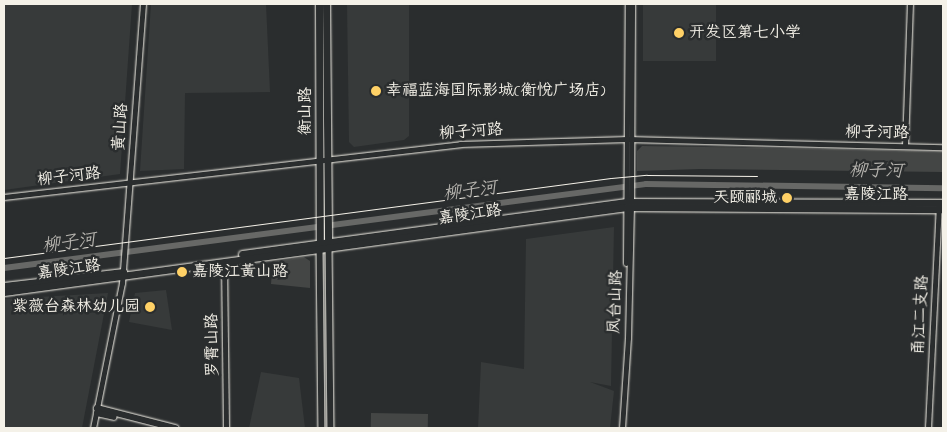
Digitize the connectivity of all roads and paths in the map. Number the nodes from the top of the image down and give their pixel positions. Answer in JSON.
{"nodes":[{"id":1,"x":142,"y":4,"type":"edge"},
{"id":2,"x":319,"y":4,"type":"edge"},
{"id":3,"x":326,"y":4,"type":"edge"},
{"id":4,"x":628,"y":4,"type":"edge"},
{"id":5,"x":632,"y":4,"type":"edge"},
{"id":6,"x":910,"y":4,"type":"edge"},
{"id":7,"x":630,"y":139,"type":"junction"},
{"id":8,"x":905,"y":146,"type":"junction"},
{"id":9,"x":943,"y":147,"type":"edge"},
{"id":10,"x":324,"y":160,"type":"junction"},
{"id":11,"x":130,"y":184,"type":"junction"},
{"id":12,"x":4,"y":197,"type":"edge"},
{"id":13,"x":629,"y":202,"type":"junction"},
{"id":14,"x":941,"y":206,"type":"edge"},
{"id":15,"x":324,"y":242,"type":"junction"},
{"id":16,"x":224,"y":262,"type":"junction"},
{"id":17,"x":123,"y":271,"type":"junction"},
{"id":18,"x":4,"y":286,"type":"edge"},
{"id":19,"x":4,"y":292,"type":"edge"},
{"id":20,"x":97,"y":410,"type":"junction"},
{"id":21,"x":93,"y":428,"type":"edge"},
{"id":22,"x":160,"y":428,"type":"edge"},
{"id":23,"x":174,"y":428,"type":"edge"},
{"id":24,"x":226,"y":428,"type":"edge"},
{"id":25,"x":322,"y":428,"type":"edge"},
{"id":26,"x":331,"y":428,"type":"edge"},
{"id":27,"x":620,"y":428,"type":"edge"},
{"id":28,"x":928,"y":428,"type":"edge"}],
"edges":[{"from":1,"to":11,"type":"street","name":"黄山路"},
{"from":2,"to":10,"type":"main road","name":"衡山路"},
{"from":3,"to":10,"type":"main road"},
{"from":4,"to":7,"type":"street"},
{"from":5,"to":7,"type":"street"},
{"from":6,"to":8,"type":"street"},
{"from":7,"to":8,"type":"street","name":"柳子河路"},
{"from":7,"to":10,"type":"street","name":"柳子河路"},
{"from":7,"to":13,"type":"street","name":"凤台山路"},
{"from":8,"to":9,"type":"street","name":"柳子河路"},
{"from":10,"to":11,"type":"street","name":"柳子河路"},
{"from":10,"to":15,"type":"main road"},
{"from":11,"to":12,"type":"street","name":"柳子河路"},
{"from":11,"to":17,"type":"street","name":"黄山路"},
{"from":13,"to":14,"type":"main road","name":"嘉陵江路"},
{"from":13,"to":15,"type":"main road","name":"嘉陵江路"},
{"from":13,"to":27,"type":"street","name":"凤台山路"},
{"from":14,"to":28,"type":"street","name":"甬江二支路"},
{"from":15,"to":16,"type":"main road","name":"嘉陵江路"},
{"from":15,"to":17,"type":"main road","name":"嘉陵江路"},
{"from":15,"to":25,"type":"main road"},
{"from":15,"to":26,"type":"main road"},
{"from":16,"to":17,"type":"main road","name":"嘉陵江路"},
{"from":16,"to":24,"type":"street","name":"罗霄山路"},
{"from":17,"to":18,"type":"main road","name":"嘉陵江路"},
{"from":17,"to":19,"type":"main road","name":"嘉陵江路"},
{"from":17,"to":20,"type":"street","name":"黄山路"},
{"from":20,"to":21,"type":"street","name":"黄山路"},
{"from":20,"to":22,"type":"main road"},
{"from":20,"to":23,"type":"main road"}]}
